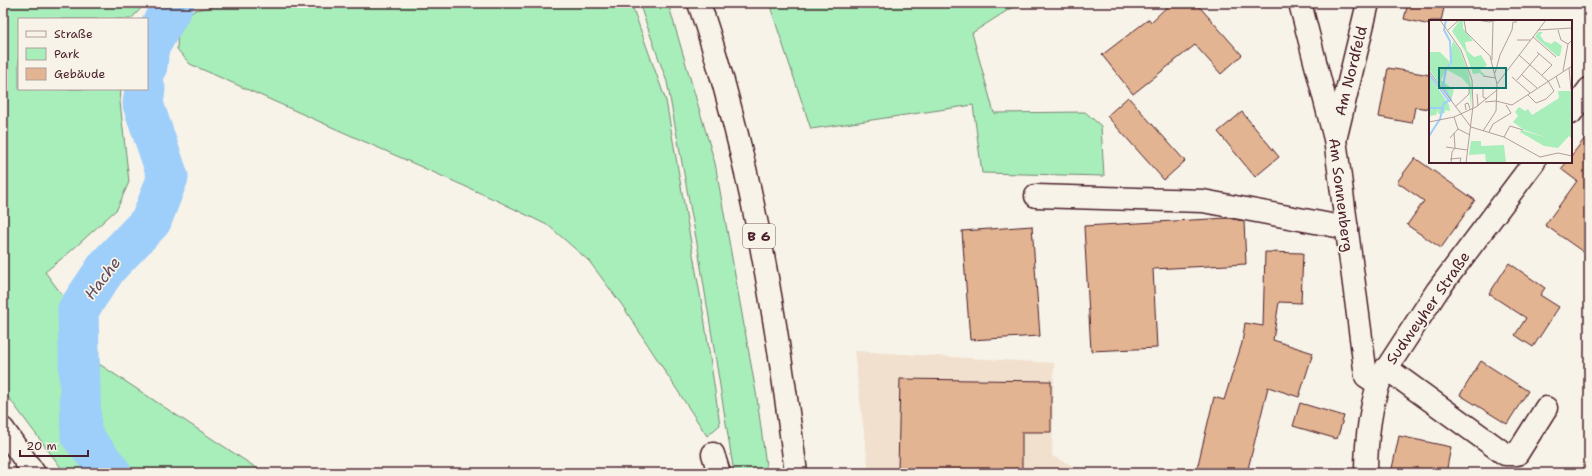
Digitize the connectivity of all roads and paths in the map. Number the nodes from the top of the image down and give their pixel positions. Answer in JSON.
{"nodes":[{"id":1,"x":699,"y":3,"type":"edge"},
{"id":2,"x":1300,"y":3,"type":"edge"},
{"id":3,"x":1368,"y":3,"type":"edge"},
{"id":4,"x":1589,"y":89,"type":"edge"},
{"id":5,"x":1572,"y":112,"type":"edge"},
{"id":6,"x":1335,"y":139,"type":"junction"},
{"id":7,"x":1533,"y":163,"type":"edge"},
{"id":8,"x":1036,"y":196,"type":"dead end"},
{"id":9,"x":1347,"y":228,"type":"junction"},
{"id":10,"x":1382,"y":376,"type":"junction"},
{"id":11,"x":1546,"y":408,"type":"dead end"},
{"id":12,"x":3,"y":429,"type":"edge"},
{"id":13,"x":34,"y":473,"type":"edge"},
{"id":14,"x":796,"y":473,"type":"edge"},
{"id":15,"x":1366,"y":473,"type":"edge"}],
"edges":[{"from":1,"to":14,"type":"street","number":"B 6"},
{"from":2,"to":6,"type":"street","name":"Am Sonnenberg"},
{"from":3,"to":6,"type":"street","name":"Am Nordfeld"},
{"from":4,"to":5,"type":"street"},
{"from":6,"to":9,"type":"street","name":"Am Sonnenberg"},
{"from":7,"to":10,"type":"street","name":"Sudweyher Straße"},
{"from":8,"to":9,"type":"street"},
{"from":9,"to":10,"type":"street","name":"Am Sonnenberg"},
{"from":10,"to":11,"type":"street","name":"Am Sonnenberg"},
{"from":10,"to":15,"type":"street","name":"Sudweyher Straße"},
{"from":12,"to":13,"type":"street"}]}
